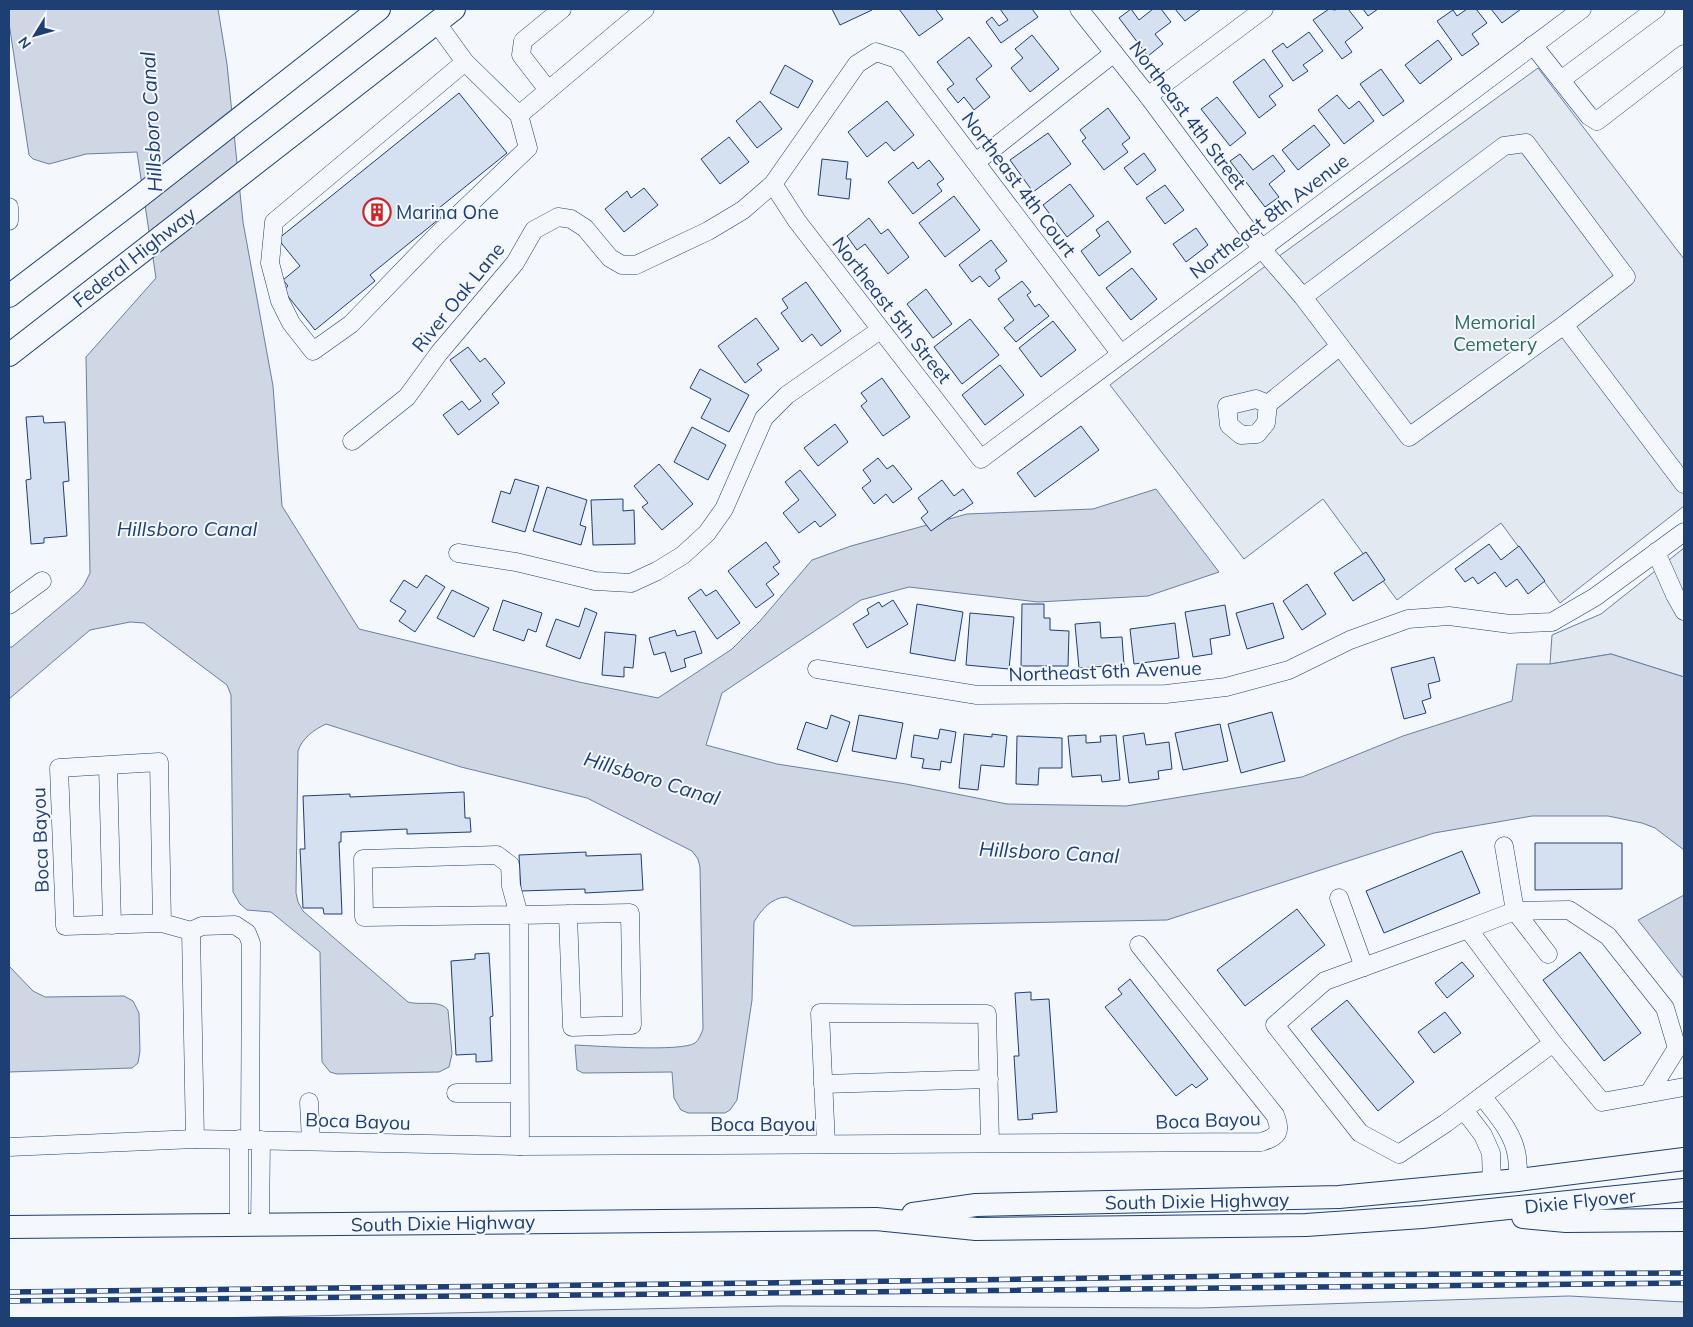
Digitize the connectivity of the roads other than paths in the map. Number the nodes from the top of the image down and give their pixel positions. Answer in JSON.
{"nodes":[{"id":1,"x":379,"y":9,"type":"edge"},
{"id":2,"x":454,"y":9,"type":"edge"},
{"id":3,"x":562,"y":9,"type":"edge"},
{"id":4,"x":645,"y":9,"type":"edge"},
{"id":5,"x":1079,"y":9,"type":"edge"},
{"id":6,"x":1264,"y":9,"type":"edge"},
{"id":7,"x":1582,"y":9,"type":"edge"},
{"id":8,"x":1656,"y":9,"type":"edge"},
{"id":9,"x":436,"y":22,"type":"junction"},
{"id":10,"x":1533,"y":45,"type":"junction"},
{"id":11,"x":1114,"y":53,"type":"junction"},
{"id":12,"x":1684,"y":54,"type":"edge"},
{"id":13,"x":465,"y":62,"type":"junction"},
{"id":14,"x":1561,"y":80,"type":"junction"},
{"id":15,"x":548,"y":90,"type":"junction"},
{"id":16,"x":1148,"y":96,"type":"junction"},
{"id":17,"x":519,"y":116,"type":"junction"},
{"id":18,"x":976,"y":162,"type":"junction"},
{"id":19,"x":773,"y":184,"type":"junction"},
{"id":20,"x":9,"y":207,"type":"edge"},
{"id":21,"x":9,"y":221,"type":"edge"},
{"id":22,"x":1261,"y":248,"type":"junction"},
{"id":23,"x":9,"y":296,"type":"edge"},
{"id":24,"x":1303,"y":297,"type":"junction"},
{"id":25,"x":1564,"y":325,"type":"junction"},
{"id":26,"x":880,"y":330,"type":"junction"},
{"id":27,"x":1340,"y":346,"type":"junction"},
{"id":28,"x":1120,"y":353,"type":"junction"},
{"id":29,"x":9,"y":355,"type":"edge"},
{"id":30,"x":1268,"y":404,"type":"dead end"},
{"id":31,"x":352,"y":441,"type":"dead end"},
{"id":32,"x":981,"y":459,"type":"joint"},
{"id":33,"x":1684,"y":484,"type":"edge"},
{"id":34,"x":1684,"y":532,"type":"edge"},
{"id":35,"x":1656,"y":552,"type":"junction"},
{"id":36,"x":458,"y":553,"type":"dead end"},
{"id":37,"x":42,"y":581,"type":"dead end"},
{"id":38,"x":9,"y":606,"type":"edge"},
{"id":39,"x":1684,"y":611,"type":"edge"},
{"id":40,"x":817,"y":669,"type":"dead end"},
{"id":41,"x":108,"y":766,"type":"junction"},
{"id":42,"x":1504,"y":846,"type":"dead end"},
{"id":43,"x":1339,"y":898,"type":"dead end"},
{"id":44,"x":1515,"y":910,"type":"junction"},
{"id":45,"x":568,"y":914,"type":"junction"},
{"id":46,"x":519,"y":915,"type":"junction"},
{"id":47,"x":162,"y":923,"type":"junction"},
{"id":48,"x":112,"y":924,"type":"junction"},
{"id":49,"x":1468,"y":928,"type":"junction"},
{"id":50,"x":191,"y":931,"type":"junction"},
{"id":51,"x":1140,"y":945,"type":"dead end"},
{"id":52,"x":1548,"y":954,"type":"dead end"},
{"id":53,"x":1364,"y":967,"type":"junction"},
{"id":54,"x":1553,"y":1043,"type":"junction"},
{"id":55,"x":989,"y":1079,"type":"junction"},
{"id":56,"x":823,"y":1084,"type":"junction"},
{"id":57,"x":1684,"y":1087,"type":"edge"},
{"id":58,"x":456,"y":1093,"type":"dead end"},
{"id":59,"x":519,"y":1093,"type":"junction"},
{"id":60,"x":1649,"y":1093,"type":"junction"},
{"id":61,"x":1482,"y":1096,"type":"junction"},
{"id":62,"x":309,"y":1102,"type":"dead end"},
{"id":63,"x":1464,"y":1110,"type":"junction"},
{"id":64,"x":194,"y":1139,"type":"junction"},
{"id":65,"x":250,"y":1139,"type":"junction"},
{"id":66,"x":311,"y":1141,"type":"junction"},
{"id":67,"x":826,"y":1144,"type":"junction"},
{"id":68,"x":990,"y":1144,"type":"junction"},
{"id":69,"x":520,"y":1146,"type":"junction"},
{"id":70,"x":9,"y":1147,"type":"edge"},
{"id":71,"x":1684,"y":1159,"type":"edge"},
{"id":72,"x":1518,"y":1180,"type":"junction"},
{"id":73,"x":1492,"y":1183,"type":"junction"},
{"id":74,"x":1684,"y":1190,"type":"edge"},
{"id":75,"x":1475,"y":1212,"type":"junction"},
{"id":76,"x":876,"y":1219,"type":"junction"},
{"id":77,"x":1684,"y":1220,"type":"edge"},
{"id":78,"x":250,"y":1225,"type":"junction"},
{"id":79,"x":9,"y":1228,"type":"edge"}],
"edges":[{"from":1,"to":23,"type":"main road"},
{"from":2,"to":9,"type":"main road","name":"Federal Highway"},
{"from":3,"to":15,"type":"street"},
{"from":4,"to":15,"type":"street"},
{"from":5,"to":11,"type":"street","name":"Northeast 4th Street"},
{"from":6,"to":16,"type":"street"},
{"from":7,"to":10,"type":"street","name":"Northeast 8th Avenue"},
{"from":8,"to":14,"type":"street"},
{"from":9,"to":13,"type":"street"},
{"from":9,"to":29,"type":"main road","name":"Federal Highway"},
{"from":10,"to":14,"type":"street"},
{"from":10,"to":22,"type":"street","name":"Northeast 8th Avenue"},
{"from":11,"to":16,"type":"street","name":"Northeast 4th Street"},
{"from":11,"to":18,"type":"street"},
{"from":12,"to":14,"type":"street"},
{"from":13,"to":17,"type":"street"},
{"from":13,"to":17,"type":"street"},
{"from":15,"to":17,"type":"street"},
{"from":16,"to":22,"type":"street","name":"Northeast 4th Street"},
{"from":18,"to":19,"type":"street","name":"Northeast 4th Court"},
{"from":18,"to":28,"type":"street","name":"Northeast 4th Court"},
{"from":19,"to":26,"type":"street","name":"Northeast 5th Street"},
{"from":19,"to":31,"type":"street","name":"River Oak Lane"},
{"from":20,"to":21,"type":"street"},
{"from":22,"to":24,"type":"street","name":"Northeast 4th Street"},
{"from":22,"to":28,"type":"street","name":"Northeast 8th Avenue"},
{"from":24,"to":25,"type":"street"},
{"from":24,"to":27,"type":"street","name":"Northeast 4th Street"},
{"from":25,"to":27,"type":"street","name":"Northeast 4th Street"},
{"from":25,"to":33,"type":"street"},
{"from":26,"to":32,"type":"street","name":"Northeast 5th Street"},
{"from":26,"to":36,"type":"street"},
{"from":27,"to":30,"type":"street"},
{"from":28,"to":32,"type":"street","name":"Northeast 8th Avenue"},
{"from":34,"to":35,"type":"street","name":"Northeast 6th Avenue"},
{"from":35,"to":39,"type":"street"},
{"from":35,"to":40,"type":"street","name":"Northeast 6th Avenue"},
{"from":37,"to":38,"type":"street"},
{"from":41,"to":47,"type":"street","name":"Boca Bayou"},
{"from":41,"to":48,"type":"street"},
{"from":41,"to":48,"type":"street","name":"Boca Bayou"},
{"from":42,"to":44,"type":"street"},
{"from":43,"to":53,"type":"street"},
{"from":44,"to":49,"type":"street"},
{"from":44,"to":52,"type":"street"},
{"from":44,"to":60,"type":"street"},
{"from":45,"to":45,"type":"street"},
{"from":45,"to":46,"type":"street"},
{"from":46,"to":46,"type":"street"},
{"from":46,"to":59,"type":"street"},
{"from":47,"to":48,"type":"street","name":"Boca Bayou"},
{"from":47,"to":50,"type":"street","name":"Boca Bayou"},
{"from":49,"to":53,"type":"street"},
{"from":49,"to":54,"type":"street"},
{"from":50,"to":64,"type":"street"},
{"from":50,"to":65,"type":"street"},
{"from":51,"to":68,"type":"street","name":"Boca Bayou"},
{"from":53,"to":63,"type":"street"},
{"from":54,"to":60,"type":"street"},
{"from":54,"to":61,"type":"street"},
{"from":55,"to":56,"type":"street"},
{"from":55,"to":56,"type":"street","name":"Boca Bayou"},
{"from":55,"to":68,"type":"street","name":"Boca Bayou"},
{"from":56,"to":67,"type":"street","name":"Boca Bayou"},
{"from":57,"to":60,"type":"street"},
{"from":58,"to":59,"type":"street"},
{"from":59,"to":69,"type":"street"},
{"from":61,"to":63,"type":"street"},
{"from":61,"to":72,"type":"street"},
{"from":62,"to":66,"type":"street"},
{"from":63,"to":73,"type":"street"},
{"from":64,"to":65,"type":"street","name":"Boca Bayou"},
{"from":64,"to":70,"type":"street","name":"Boca Bayou"},
{"from":65,"to":66,"type":"street","name":"Boca Bayou"},
{"from":65,"to":78,"type":"street"},
{"from":66,"to":69,"type":"street","name":"Boca Bayou"},
{"from":67,"to":68,"type":"street","name":"Boca Bayou"},
{"from":67,"to":69,"type":"street","name":"Boca Bayou"},
{"from":71,"to":72,"type":"main road","name":"Dixie Flyover"},
{"from":72,"to":73,"type":"main road","name":"South Dixie Highway"},
{"from":72,"to":75,"type":"main road"},
{"from":73,"to":76,"type":"main road","name":"South Dixie Highway"},
{"from":74,"to":75,"type":"main road","name":"Dixie Flyover"},
{"from":75,"to":76,"type":"main road","name":"South Dixie Highway"},
{"from":75,"to":77,"type":"main road"},
{"from":76,"to":78,"type":"main road","name":"South Dixie Highway"},
{"from":78,"to":79,"type":"main road","name":"South Dixie Highway"}]}
